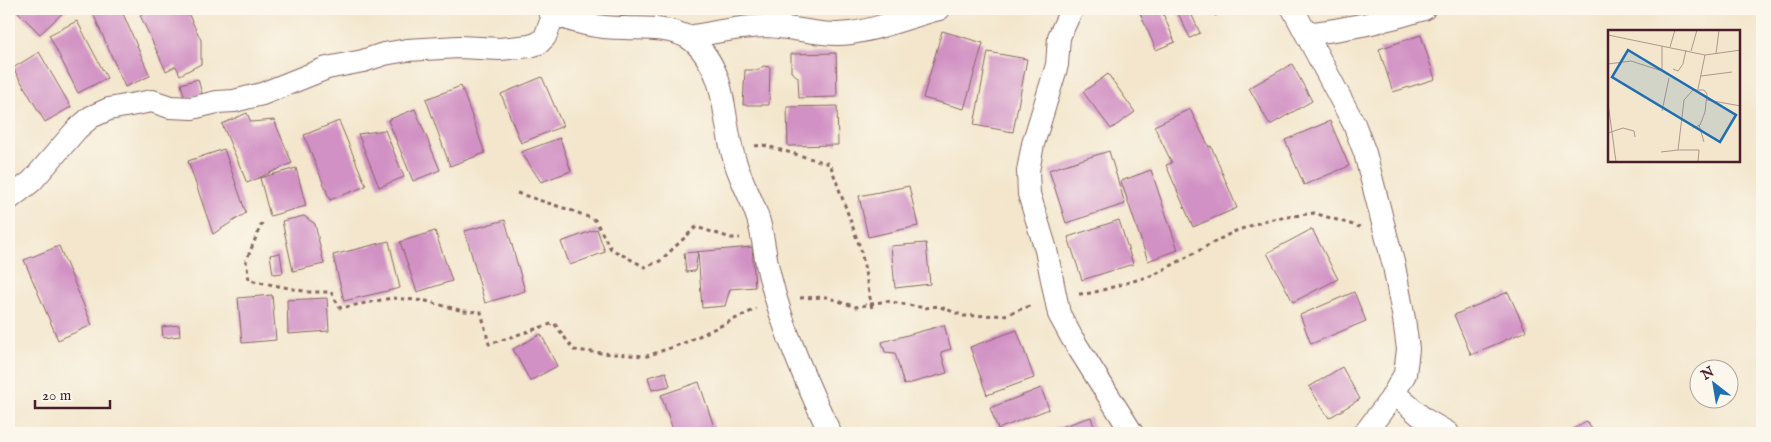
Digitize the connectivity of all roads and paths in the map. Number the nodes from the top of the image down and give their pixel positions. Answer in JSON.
{"nodes":[{"id":1,"x":940,"y":9,"type":"edge"},
{"id":2,"x":1073,"y":9,"type":"edge"},
{"id":3,"x":1293,"y":9,"type":"edge"},
{"id":4,"x":1424,"y":9,"type":"edge"},
{"id":5,"x":551,"y":11,"type":"edge"},
{"id":6,"x":1307,"y":34,"type":"junction"},
{"id":7,"x":687,"y":37,"type":"junction"},
{"id":8,"x":732,"y":149,"type":"junction"},
{"id":9,"x":517,"y":193,"type":"dead end"},
{"id":10,"x":9,"y":199,"type":"edge"},
{"id":11,"x":262,"y":223,"type":"dead end"},
{"id":12,"x":1361,"y":235,"type":"dead end"},
{"id":13,"x":765,"y":252,"type":"junction"},
{"id":14,"x":770,"y":278,"type":"junction"},
{"id":15,"x":1056,"y":295,"type":"junction"},
{"id":16,"x":778,"y":301,"type":"junction"},
{"id":17,"x":871,"y":304,"type":"junction"},
{"id":18,"x":872,"y":309,"type":"dead end"},
{"id":19,"x":1394,"y":393,"type":"junction"},
{"id":20,"x":830,"y":433,"type":"edge"},
{"id":21,"x":1132,"y":433,"type":"edge"},
{"id":22,"x":1365,"y":433,"type":"edge"},
{"id":23,"x":1448,"y":433,"type":"edge"}],
"edges":[{"from":1,"to":7,"type":"street"},
{"from":2,"to":15,"type":"street"},
{"from":3,"to":6,"type":"street"},
{"from":4,"to":6,"type":"street"},
{"from":5,"to":7,"type":"street"},
{"from":5,"to":10,"type":"street"},
{"from":6,"to":19,"type":"street"},
{"from":7,"to":8,"type":"street"},
{"from":8,"to":13,"type":"street"},
{"from":8,"to":17,"type":"path"},
{"from":9,"to":13,"type":"path"},
{"from":11,"to":16,"type":"path"},
{"from":12,"to":15,"type":"path"},
{"from":13,"to":14,"type":"street"},
{"from":14,"to":16,"type":"street"},
{"from":14,"to":17,"type":"path"},
{"from":15,"to":17,"type":"path"},
{"from":15,"to":21,"type":"street"},
{"from":16,"to":20,"type":"street"},
{"from":17,"to":18,"type":"path"},
{"from":19,"to":22,"type":"street"},
{"from":19,"to":23,"type":"street"}]}
